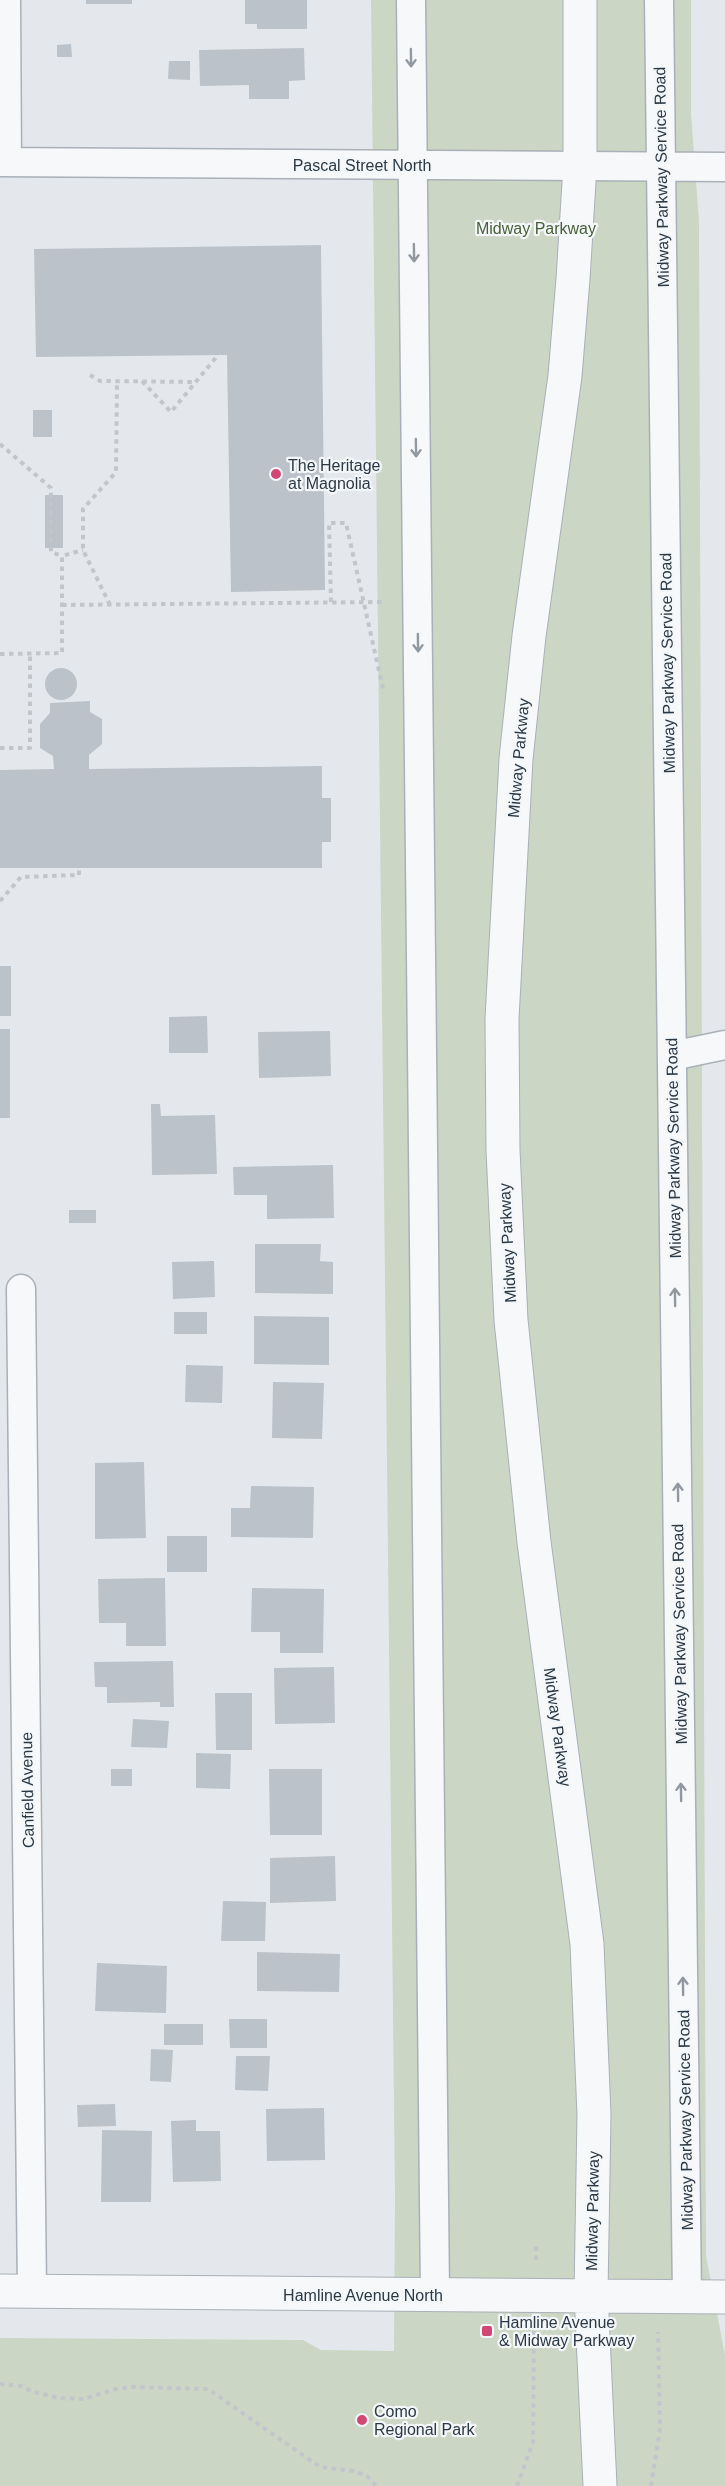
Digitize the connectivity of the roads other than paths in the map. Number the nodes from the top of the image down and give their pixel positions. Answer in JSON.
{"nodes":[{"id":1,"x":6,"y":0,"type":"edge"},
{"id":2,"x":411,"y":0,"type":"edge"},
{"id":3,"x":580,"y":0,"type":"edge"},
{"id":4,"x":659,"y":0,"type":"edge"},
{"id":5,"x":4,"y":162,"type":"edge"},
{"id":6,"x":413,"y":165,"type":"junction"},
{"id":7,"x":580,"y":166,"type":"junction"},
{"id":8,"x":661,"y":166,"type":"junction"},
{"id":9,"x":725,"y":167,"type":"edge"},
{"id":10,"x":725,"y":1045,"type":"edge"},
{"id":11,"x":672,"y":1056,"type":"junction"},
{"id":12,"x":21,"y":1289,"type":"dead end"},
{"id":13,"x":0,"y":2291,"type":"edge"},
{"id":14,"x":32,"y":2292,"type":"junction"},
{"id":15,"x":591,"y":2294,"type":"junction"},
{"id":16,"x":435,"y":2295,"type":"junction"},
{"id":17,"x":687,"y":2297,"type":"junction"},
{"id":18,"x":725,"y":2297,"type":"edge"},
{"id":19,"x":600,"y":2486,"type":"edge"}],
"edges":[{"from":1,"to":5,"type":"street"},
{"from":2,"to":6,"type":"street","one_way":true},
{"from":3,"to":7,"type":"street","name":"Midway Parkway"},
{"from":4,"to":8,"type":"street","name":"Midway Parkway Service Road"},
{"from":5,"to":6,"type":"street","name":"Pascal Street North"},
{"from":6,"to":7,"type":"street","name":"Pascal Street North"},
{"from":6,"to":16,"type":"street","one_way":true},
{"from":7,"to":8,"type":"street","name":"Pascal Street North"},
{"from":7,"to":15,"type":"street","name":"Midway Parkway"},
{"from":8,"to":9,"type":"street","name":"Pascal Street North"},
{"from":8,"to":11,"type":"street","name":"Midway Parkway Service Road"},
{"from":10,"to":11,"type":"street"},
{"from":17,"to":11,"type":"street","name":"Midway Parkway Service Road","one_way":true},
{"from":12,"to":14,"type":"street","name":"Canfield Avenue"},
{"from":13,"to":14,"type":"street","name":"Hamline Avenue North"},
{"from":14,"to":16,"type":"street","name":"Hamline Avenue North"},
{"from":15,"to":16,"type":"street","name":"Hamline Avenue North"},
{"from":15,"to":17,"type":"street","name":"Hamline Avenue North"},
{"from":15,"to":19,"type":"street","name":"Midway Parkway"},
{"from":17,"to":18,"type":"street","name":"Hamline Avenue North"}]}
